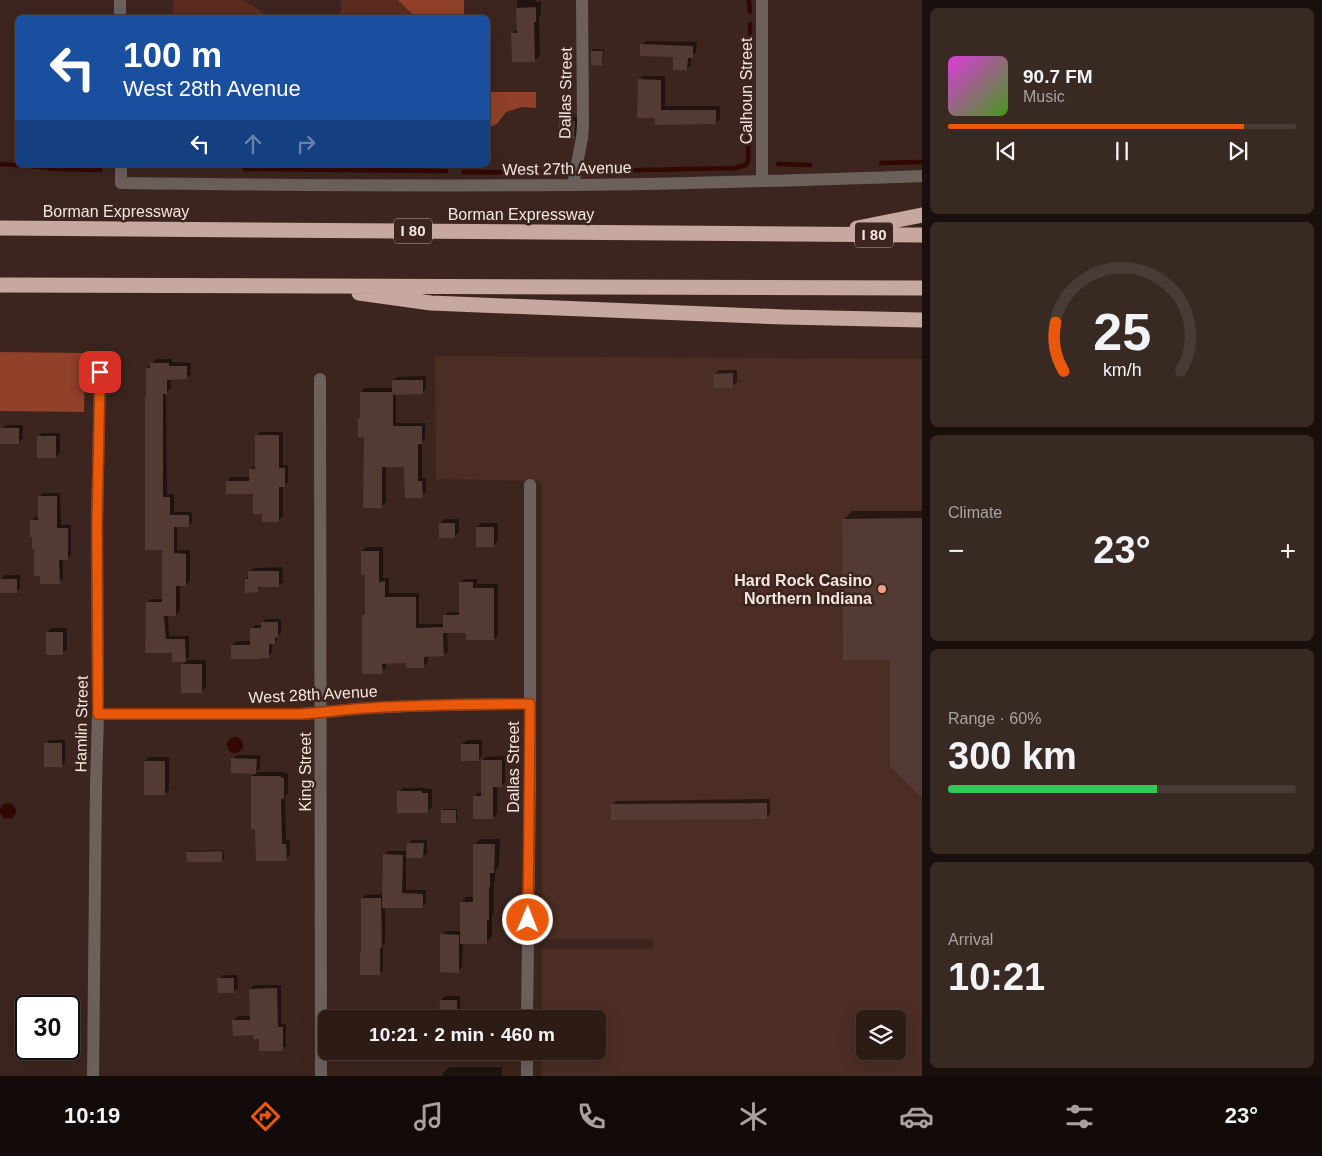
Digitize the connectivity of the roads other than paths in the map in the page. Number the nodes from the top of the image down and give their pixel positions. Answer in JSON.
{"nodes":[{"id":1,"x":120,"y":0,"type":"edge"},
{"id":2,"x":582,"y":0,"type":"edge"},
{"id":3,"x":762,"y":0,"type":"edge"},
{"id":4,"x":120,"y":15,"type":"edge"},
{"id":5,"x":121,"y":167,"type":"edge"},
{"id":6,"x":922,"y":176,"type":"edge"},
{"id":7,"x":762,"y":181,"type":"junction"},
{"id":8,"x":573,"y":185,"type":"junction"},
{"id":9,"x":922,"y":215,"type":"edge"},
{"id":10,"x":0,"y":228,"type":"edge"},
{"id":11,"x":827,"y":234,"type":"junction"},
{"id":12,"x":922,"y":235,"type":"edge"},
{"id":13,"x":0,"y":284,"type":"edge"},
{"id":14,"x":301,"y":285,"type":"junction"},
{"id":15,"x":922,"y":288,"type":"edge"},
{"id":16,"x":922,"y":320,"type":"edge"},
{"id":17,"x":100,"y":372,"type":"dead end"},
{"id":18,"x":320,"y":379,"type":"dead end"},
{"id":19,"x":530,"y":485,"type":"dead end"},
{"id":20,"x":530,"y":704,"type":"junction"},
{"id":21,"x":321,"y":713,"type":"junction"},
{"id":22,"x":98,"y":714,"type":"junction"},
{"id":23,"x":527,"y":1010,"type":"edge"},
{"id":24,"x":527,"y":1060,"type":"edge"},
{"id":25,"x":93,"y":1076,"type":"edge"},
{"id":26,"x":321,"y":1076,"type":"edge"},
{"id":27,"x":527,"y":1076,"type":"edge"}],
"edges":[{"from":1,"to":4,"type":"street"},
{"from":2,"to":8,"type":"street","name":"Dallas Street"},
{"from":3,"to":7,"type":"street","name":"Calhoun Street"},
{"from":5,"to":8,"type":"street","name":"West 27th Avenue"},
{"from":6,"to":7,"type":"street","name":"West 27th Avenue"},
{"from":7,"to":8,"type":"street","name":"West 27th Avenue"},
{"from":9,"to":11,"type":"highway"},
{"from":10,"to":11,"type":"highway","name":"Borman Expressway","number":"I 80"},
{"from":11,"to":12,"type":"highway","name":"Borman Expressway","number":"I 80"},
{"from":13,"to":14,"type":"highway"},
{"from":14,"to":15,"type":"highway"},
{"from":14,"to":16,"type":"highway"},
{"from":17,"to":22,"type":"street","name":"Hamlin Street"},
{"from":18,"to":21,"type":"street","name":"King Street"},
{"from":19,"to":20,"type":"street","name":"Dallas Street"},
{"from":20,"to":21,"type":"street","name":"West 28th Avenue"},
{"from":20,"to":23,"type":"street","name":"Dallas Street"},
{"from":21,"to":22,"type":"street","name":"West 28th Avenue"},
{"from":21,"to":26,"type":"street","name":"King Street"},
{"from":22,"to":25,"type":"street","name":"Hamlin Street"},
{"from":24,"to":27,"type":"street"}]}
